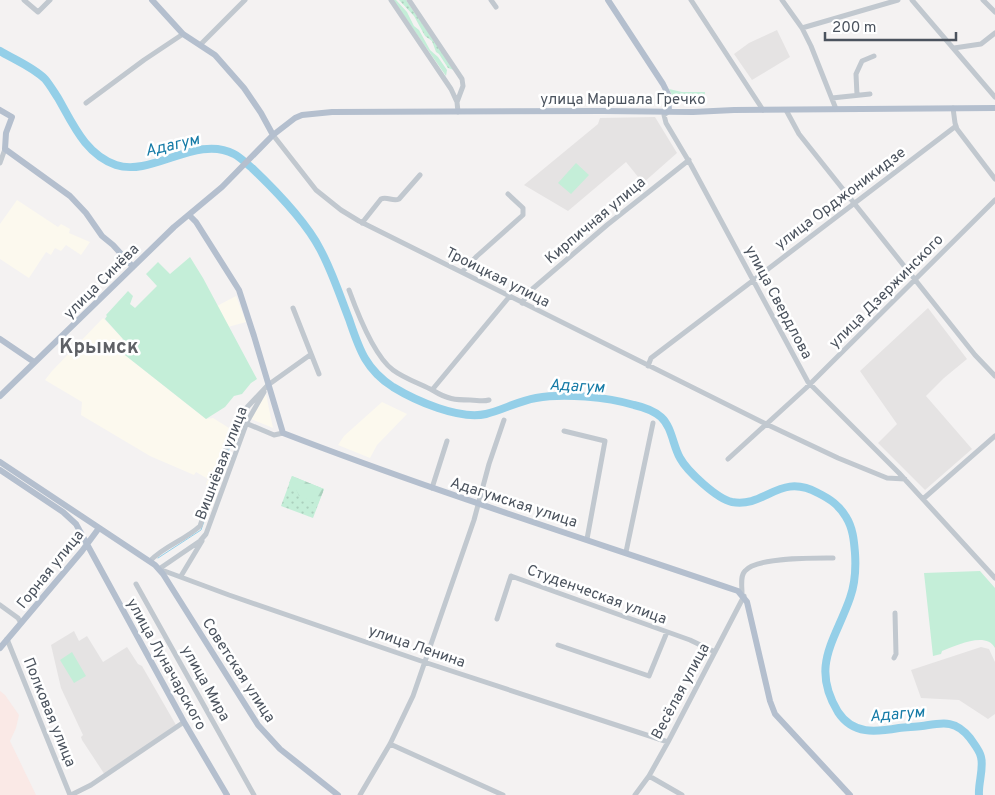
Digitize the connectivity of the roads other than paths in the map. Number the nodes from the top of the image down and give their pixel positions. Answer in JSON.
{"nodes":[{"id":1,"x":24,"y":0,"type":"edge"},
{"id":2,"x":50,"y":0,"type":"edge"},
{"id":3,"x":152,"y":0,"type":"edge"},
{"id":4,"x":245,"y":0,"type":"edge"},
{"id":5,"x":391,"y":0,"type":"edge"},
{"id":6,"x":409,"y":0,"type":"edge"},
{"id":7,"x":490,"y":0,"type":"edge"},
{"id":8,"x":608,"y":0,"type":"edge"},
{"id":9,"x":690,"y":0,"type":"edge"},
{"id":10,"x":782,"y":0,"type":"edge"},
{"id":11,"x":898,"y":0,"type":"edge"},
{"id":12,"x":912,"y":0,"type":"edge"},
{"id":13,"x":983,"y":0,"type":"edge"},
{"id":14,"x":496,"y":7,"type":"dead end"},
{"id":15,"x":995,"y":12,"type":"edge"},
{"id":16,"x":802,"y":28,"type":"junction"},
{"id":17,"x":995,"y":33,"type":"edge"},
{"id":18,"x":183,"y":34,"type":"junction"},
{"id":19,"x":200,"y":45,"type":"junction"},
{"id":20,"x":954,"y":48,"type":"junction"},
{"id":21,"x":874,"y":56,"type":"dead end"},
{"id":22,"x":870,"y":94,"type":"dead end"},
{"id":23,"x":858,"y":95,"type":"junction"},
{"id":24,"x":995,"y":97,"type":"edge"},
{"id":25,"x":832,"y":98,"type":"junction"},
{"id":26,"x":457,"y":102,"type":"junction"},
{"id":27,"x":86,"y":103,"type":"dead end"},
{"id":28,"x":953,"y":108,"type":"junction"},
{"id":29,"x":995,"y":108,"type":"edge"},
{"id":30,"x":836,"y":109,"type":"junction"},
{"id":31,"x":0,"y":110,"type":"edge"},
{"id":32,"x":763,"y":110,"type":"junction"},
{"id":33,"x":786,"y":110,"type":"junction"},
{"id":34,"x":669,"y":111,"type":"junction"},
{"id":35,"x":458,"y":112,"type":"junction"},
{"id":36,"x":956,"y":126,"type":"junction"},
{"id":37,"x":273,"y":135,"type":"junction"},
{"id":38,"x":5,"y":149,"type":"junction"},
{"id":39,"x":689,"y":160,"type":"junction"},
{"id":40,"x":0,"y":163,"type":"edge"},
{"id":41,"x":420,"y":175,"type":"dead end"},
{"id":42,"x":995,"y":179,"type":"edge"},
{"id":43,"x":222,"y":187,"type":"joint"},
{"id":44,"x":508,"y":194,"type":"dead end"},
{"id":45,"x":995,"y":200,"type":"edge"},
{"id":46,"x":854,"y":203,"type":"junction"},
{"id":47,"x":189,"y":215,"type":"junction"},
{"id":48,"x":362,"y":223,"type":"junction"},
{"id":49,"x":133,"y":267,"type":"junction"},
{"id":50,"x":462,"y":272,"type":"junction"},
{"id":51,"x":915,"y":280,"type":"junction"},
{"id":52,"x":753,"y":281,"type":"junction"},
{"id":53,"x":349,"y":290,"type":"dead end"},
{"id":54,"x":509,"y":297,"type":"junction"},
{"id":55,"x":522,"y":303,"type":"junction"},
{"id":56,"x":293,"y":308,"type":"dead end"},
{"id":57,"x":0,"y":339,"type":"edge"},
{"id":58,"x":310,"y":355,"type":"junction"},
{"id":59,"x":34,"y":362,"type":"junction"},
{"id":60,"x":648,"y":366,"type":"junction"},
{"id":61,"x":318,"y":374,"type":"dead end"},
{"id":62,"x":995,"y":376,"type":"edge"},
{"id":63,"x":810,"y":384,"type":"junction"},
{"id":64,"x":268,"y":385,"type":"junction"},
{"id":65,"x":432,"y":390,"type":"junction"},
{"id":66,"x":0,"y":396,"type":"edge"},
{"id":67,"x":489,"y":400,"type":"dead end"},
{"id":68,"x":236,"y":419,"type":"junction"},
{"id":69,"x":504,"y":420,"type":"dead end"},
{"id":70,"x":246,"y":422,"type":"junction"},
{"id":71,"x":654,"y":422,"type":"dead end"},
{"id":72,"x":766,"y":424,"type":"junction"},
{"id":73,"x":564,"y":431,"type":"dead end"},
{"id":74,"x":283,"y":433,"type":"junction"},
{"id":75,"x":995,"y":436,"type":"edge"},
{"id":76,"x":447,"y":441,"type":"dead end"},
{"id":77,"x":728,"y":458,"type":"dead end"},
{"id":78,"x":0,"y":462,"type":"edge"},
{"id":79,"x":0,"y":470,"type":"edge"},
{"id":80,"x":905,"y":479,"type":"junction"},
{"id":81,"x":29,"y":485,"type":"junction"},
{"id":82,"x":432,"y":488,"type":"junction"},
{"id":83,"x":923,"y":499,"type":"junction"},
{"id":84,"x":479,"y":504,"type":"junction"},
{"id":85,"x":99,"y":528,"type":"junction"},
{"id":86,"x":203,"y":538,"type":"junction"},
{"id":87,"x":587,"y":539,"type":"junction"},
{"id":88,"x":88,"y":543,"type":"junction"},
{"id":89,"x":626,"y":552,"type":"junction"},
{"id":90,"x":833,"y":558,"type":"dead end"},
{"id":91,"x":155,"y":565,"type":"junction"},
{"id":92,"x":181,"y":576,"type":"junction"},
{"id":93,"x":995,"y":578,"type":"edge"},
{"id":94,"x":136,"y":584,"type":"dead end"},
{"id":95,"x":743,"y":595,"type":"junction"},
{"id":96,"x":0,"y":604,"type":"edge"},
{"id":97,"x":895,"y":613,"type":"dead end"},
{"id":98,"x":497,"y":619,"type":"dead end"},
{"id":99,"x":21,"y":623,"type":"junction"},
{"id":100,"x":666,"y":632,"type":"junction"},
{"id":101,"x":7,"y":639,"type":"junction"},
{"id":102,"x":558,"y":645,"type":"dead end"},
{"id":103,"x":0,"y":648,"type":"edge"},
{"id":104,"x":715,"y":652,"type":"junction"},
{"id":105,"x":894,"y":658,"type":"dead end"},
{"id":106,"x":424,"y":662,"type":"junction"},
{"id":107,"x":184,"y":722,"type":"junction"},
{"id":108,"x":668,"y":742,"type":"junction"},
{"id":109,"x":390,"y":744,"type":"junction"},
{"id":110,"x":649,"y":776,"type":"junction"},
{"id":111,"x":71,"y":795,"type":"edge"},
{"id":112,"x":227,"y":795,"type":"edge"},
{"id":113,"x":254,"y":795,"type":"edge"},
{"id":114,"x":338,"y":795,"type":"edge"},
{"id":115,"x":360,"y":795,"type":"edge"},
{"id":116,"x":503,"y":795,"type":"edge"},
{"id":117,"x":635,"y":795,"type":"edge"},
{"id":118,"x":682,"y":795,"type":"edge"},
{"id":119,"x":850,"y":795,"type":"edge"}],
"edges":[{"from":1,"to":2,"type":"street"},
{"from":3,"to":18,"type":"main road","name":"Троицкая улица"},
{"from":4,"to":19,"type":"street"},
{"from":5,"to":26,"type":"street"},
{"from":6,"to":26,"type":"street"},
{"from":7,"to":14,"type":"street"},
{"from":8,"to":34,"type":"main road","name":"улица Свердлова"},
{"from":9,"to":32,"type":"street"},
{"from":10,"to":16,"type":"street"},
{"from":11,"to":16,"type":"street"},
{"from":12,"to":20,"type":"street"},
{"from":13,"to":15,"type":"street"},
{"from":16,"to":25,"type":"street"},
{"from":17,"to":20,"type":"street"},
{"from":18,"to":19,"type":"main road","name":"Троицкая улица"},
{"from":18,"to":27,"type":"street"},
{"from":19,"to":37,"type":"main road","name":"Троицкая улица"},
{"from":20,"to":24,"type":"street"},
{"from":21,"to":23,"type":"street"},
{"from":22,"to":23,"type":"street"},
{"from":23,"to":25,"type":"street"},
{"from":25,"to":30,"type":"street"},
{"from":26,"to":35,"type":"street"},
{"from":28,"to":29,"type":"main road","name":"улица Маршала Гречко"},
{"from":28,"to":30,"type":"main road","name":"улица Маршала Гречко"},
{"from":28,"to":36,"type":"street"},
{"from":30,"to":33,"type":"main road","name":"улица Маршала Гречко"},
{"from":31,"to":38,"type":"main road"},
{"from":32,"to":33,"type":"main road","name":"улица Маршала Гречко"},
{"from":32,"to":34,"type":"main road","name":"улица Маршала Гречко"},
{"from":33,"to":46,"type":"street"},
{"from":34,"to":35,"type":"main road","name":"улица Маршала Гречко"},
{"from":34,"to":39,"type":"street","name":"улица Свердлова"},
{"from":35,"to":37,"type":"main road","name":"улица Маршала Гречко"},
{"from":36,"to":42,"type":"street"},
{"from":36,"to":46,"type":"street","name":"улица Орджоникидзе"},
{"from":37,"to":43,"type":"main road","name":"улица Маршала Гречко"},
{"from":37,"to":48,"type":"street","name":"Троицкая улица"},
{"from":38,"to":40,"type":"street"},
{"from":38,"to":49,"type":"main road"},
{"from":39,"to":52,"type":"street","name":"улица Свердлова"},
{"from":39,"to":55,"type":"street","name":"Кирпичная улица"},
{"from":41,"to":48,"type":"street"},
{"from":43,"to":47,"type":"main road","name":"улица Синёва"},
{"from":44,"to":50,"type":"street"},
{"from":45,"to":51,"type":"street","name":"улица Дзержинского"},
{"from":46,"to":51,"type":"street"},
{"from":46,"to":52,"type":"street","name":"улица Орджоникидзе"},
{"from":47,"to":49,"type":"main road","name":"улица Синёва"},
{"from":47,"to":64,"type":"main road"},
{"from":48,"to":50,"type":"street","name":"Троицкая улица"},
{"from":49,"to":59,"type":"main road","name":"улица Синёва"},
{"from":50,"to":54,"type":"street","name":"Троицкая улица"},
{"from":51,"to":62,"type":"street"},
{"from":51,"to":63,"type":"street","name":"улица Дзержинского"},
{"from":52,"to":60,"type":"street","name":"улица Орджоникидзе"},
{"from":52,"to":63,"type":"street","name":"улица Свердлова"},
{"from":53,"to":65,"type":"street"},
{"from":54,"to":55,"type":"street","name":"Троицкая улица"},
{"from":54,"to":65,"type":"street"},
{"from":55,"to":60,"type":"street","name":"Троицкая улица"},
{"from":56,"to":58,"type":"street"},
{"from":57,"to":59,"type":"main road"},
{"from":58,"to":61,"type":"street"},
{"from":58,"to":64,"type":"street"},
{"from":59,"to":66,"type":"main road","name":"улица Синёва"},
{"from":60,"to":72,"type":"street","name":"Троицкая улица"},
{"from":63,"to":72,"type":"street","name":"улица Дзержинского"},
{"from":63,"to":80,"type":"street","name":"улица Свердлова"},
{"from":64,"to":68,"type":"street","name":"Вишнёвая улица"},
{"from":64,"to":70,"type":"street","name":"Вишнёвая улица"},
{"from":64,"to":74,"type":"main road"},
{"from":65,"to":67,"type":"street"},
{"from":68,"to":70,"type":"street"},
{"from":68,"to":91,"type":"street","name":"Вишнёвая улица"},
{"from":69,"to":84,"type":"street"},
{"from":70,"to":74,"type":"street"},
{"from":70,"to":86,"type":"street","name":"Вишнёвая улица"},
{"from":71,"to":89,"type":"street"},
{"from":72,"to":77,"type":"street","name":"улица Дзержинского"},
{"from":72,"to":80,"type":"street","name":"Троицкая улица"},
{"from":73,"to":87,"type":"street"},
{"from":74,"to":82,"type":"main road","name":"Адагумская улица"},
{"from":75,"to":83,"type":"street"},
{"from":76,"to":82,"type":"street"},
{"from":78,"to":81,"type":"main road","name":"улица Ленина"},
{"from":79,"to":81,"type":"main road","name":"улица Ленина"},
{"from":80,"to":83,"type":"street","name":"улица Свердлова"},
{"from":81,"to":85,"type":"main road","name":"улица Ленина"},
{"from":81,"to":88,"type":"main road","name":"улица Ленина"},
{"from":82,"to":84,"type":"main road","name":"Адагумская улица"},
{"from":83,"to":93,"type":"street","name":"улица Свердлова"},
{"from":84,"to":87,"type":"main road","name":"Адагумская улица"},
{"from":84,"to":106,"type":"street"},
{"from":85,"to":88,"type":"main road","name":"Горная улица"},
{"from":85,"to":91,"type":"main road","name":"улица Ленина"},
{"from":86,"to":91,"type":"street","name":"Вишнёвая улица"},
{"from":86,"to":92,"type":"street"},
{"from":87,"to":89,"type":"main road","name":"Адагумская улица"},
{"from":88,"to":99,"type":"main road","name":"Горная улица"},
{"from":88,"to":107,"type":"main road","name":"улица Луначарского"},
{"from":89,"to":95,"type":"main road","name":"Адагумская улица"},
{"from":90,"to":95,"type":"street","name":"Весёлая улица"},
{"from":91,"to":92,"type":"street","name":"улица Ленина"},
{"from":91,"to":114,"type":"main road","name":"Советская улица"},
{"from":92,"to":106,"type":"street","name":"улица Ленина"},
{"from":94,"to":113,"type":"street","name":"улица Мира"},
{"from":95,"to":104,"type":"street","name":"Весёлая улица"},
{"from":95,"to":119,"type":"main road"},
{"from":96,"to":99,"type":"street"},
{"from":97,"to":105,"type":"street"},
{"from":98,"to":100,"type":"street","name":"Студенческая улица"},
{"from":99,"to":101,"type":"main road","name":"Горная улица"},
{"from":100,"to":102,"type":"street"},
{"from":100,"to":104,"type":"street","name":"Студенческая улица"},
{"from":101,"to":103,"type":"main road","name":"Горная улица"},
{"from":101,"to":111,"type":"street","name":"Полковая улица"},
{"from":104,"to":108,"type":"street","name":"Весёлая улица"},
{"from":106,"to":108,"type":"street","name":"улица Ленина"},
{"from":106,"to":109,"type":"street"},
{"from":107,"to":111,"type":"street"},
{"from":107,"to":112,"type":"main road","name":"улица Луначарского"},
{"from":108,"to":110,"type":"street","name":"Весёлая улица"},
{"from":109,"to":115,"type":"street"},
{"from":109,"to":116,"type":"street"},
{"from":110,"to":117,"type":"street","name":"Весёлая улица"},
{"from":110,"to":118,"type":"street"}]}
